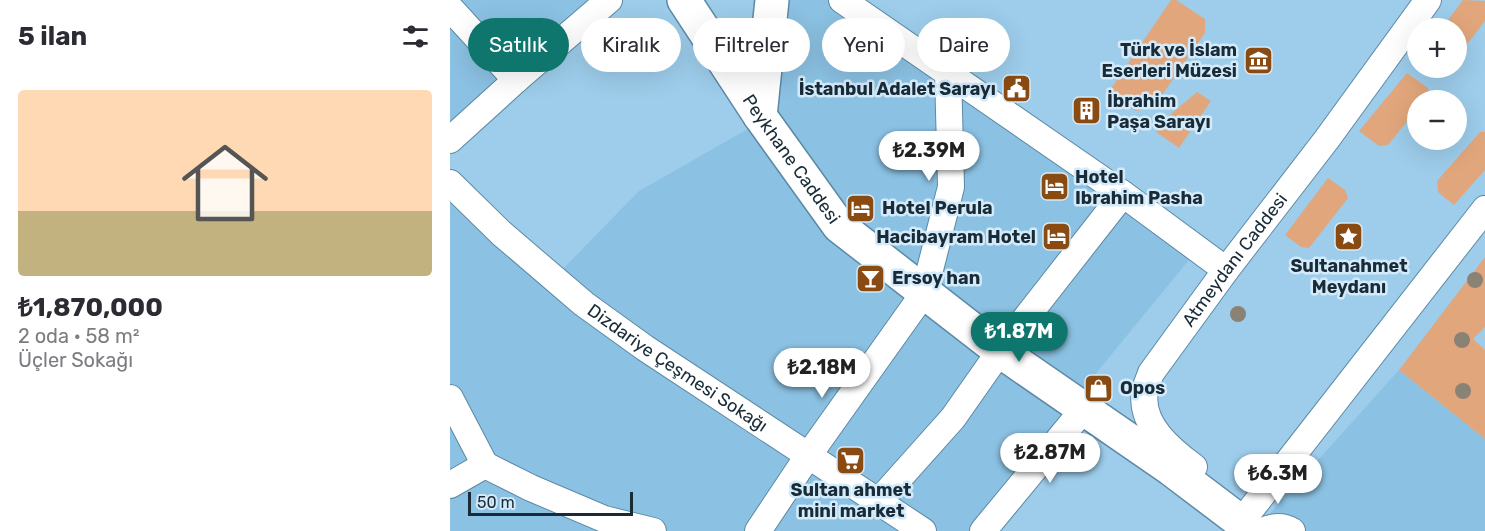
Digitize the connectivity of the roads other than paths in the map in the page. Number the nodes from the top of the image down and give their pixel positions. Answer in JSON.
{"nodes":[{"id":1,"x":609,"y":0,"type":"edge"},
{"id":2,"x":684,"y":0,"type":"edge"},
{"id":3,"x":771,"y":0,"type":"edge"},
{"id":4,"x":843,"y":0,"type":"edge"},
{"id":5,"x":1428,"y":0,"type":"edge"},
{"id":6,"x":450,"y":8,"type":"edge"},
{"id":7,"x":948,"y":73,"type":"junction"},
{"id":8,"x":516,"y":80,"type":"junction"},
{"id":9,"x":760,"y":116,"type":"junction"},
{"id":10,"x":450,"y":140,"type":"edge"},
{"id":11,"x":450,"y":183,"type":"edge"},
{"id":12,"x":1123,"y":194,"type":"junction"},
{"id":13,"x":1485,"y":209,"type":"edge"},
{"id":14,"x":1226,"y":270,"type":"junction"},
{"id":15,"x":924,"y":293,"type":"junction"},
{"id":16,"x":1000,"y":351,"type":"junction"},
{"id":17,"x":450,"y":398,"type":"edge"},
{"id":18,"x":1083,"y":410,"type":"junction"},
{"id":19,"x":808,"y":456,"type":"junction"},
{"id":20,"x":485,"y":465,"type":"junction"},
{"id":21,"x":450,"y":485,"type":"edge"},
{"id":22,"x":878,"y":502,"type":"junction"},
{"id":23,"x":1250,"y":523,"type":"edge"},
{"id":24,"x":653,"y":531,"type":"edge"},
{"id":25,"x":758,"y":531,"type":"edge"},
{"id":26,"x":923,"y":531,"type":"edge"},
{"id":27,"x":983,"y":531,"type":"edge"},
{"id":28,"x":1292,"y":531,"type":"edge"}],
"edges":[{"from":1,"to":8,"type":"street"},
{"from":2,"to":9,"type":"main road","name":"Peykhane Caddesi"},
{"from":3,"to":9,"type":"main road"},
{"from":4,"to":7,"type":"street"},
{"from":5,"to":14,"type":"street","name":"Atmeydanı Caddesi"},
{"from":6,"to":8,"type":"street"},
{"from":7,"to":12,"type":"street"},
{"from":7,"to":15,"type":"street"},
{"from":8,"to":10,"type":"street"},
{"from":9,"to":15,"type":"main road","name":"Peykhane Caddesi"},
{"from":11,"to":19,"type":"street","name":"Dizdariye Çeşmesi Sokağı"},
{"from":12,"to":14,"type":"street"},
{"from":12,"to":16,"type":"street"},
{"from":13,"to":23,"type":"street"},
{"from":14,"to":23,"type":"street","name":"Atmeydanı Caddesi"},
{"from":15,"to":16,"type":"main road","name":"Peykhane Caddesi"},
{"from":15,"to":19,"type":"street"},
{"from":16,"to":18,"type":"main road","name":"Peykhane Caddesi"},
{"from":16,"to":22,"type":"street"},
{"from":17,"to":20,"type":"street"},
{"from":18,"to":23,"type":"main road","name":"Peykhane Caddesi"},
{"from":18,"to":27,"type":"street"},
{"from":19,"to":22,"type":"street","name":"Dizdariye Çeşmesi Sokağı"},
{"from":19,"to":25,"type":"street"},
{"from":20,"to":21,"type":"street"},
{"from":20,"to":24,"type":"street"},
{"from":22,"to":26,"type":"street","name":"Dizdariye Çeşmesi Sokağı"},
{"from":23,"to":28,"type":"street"}]}
